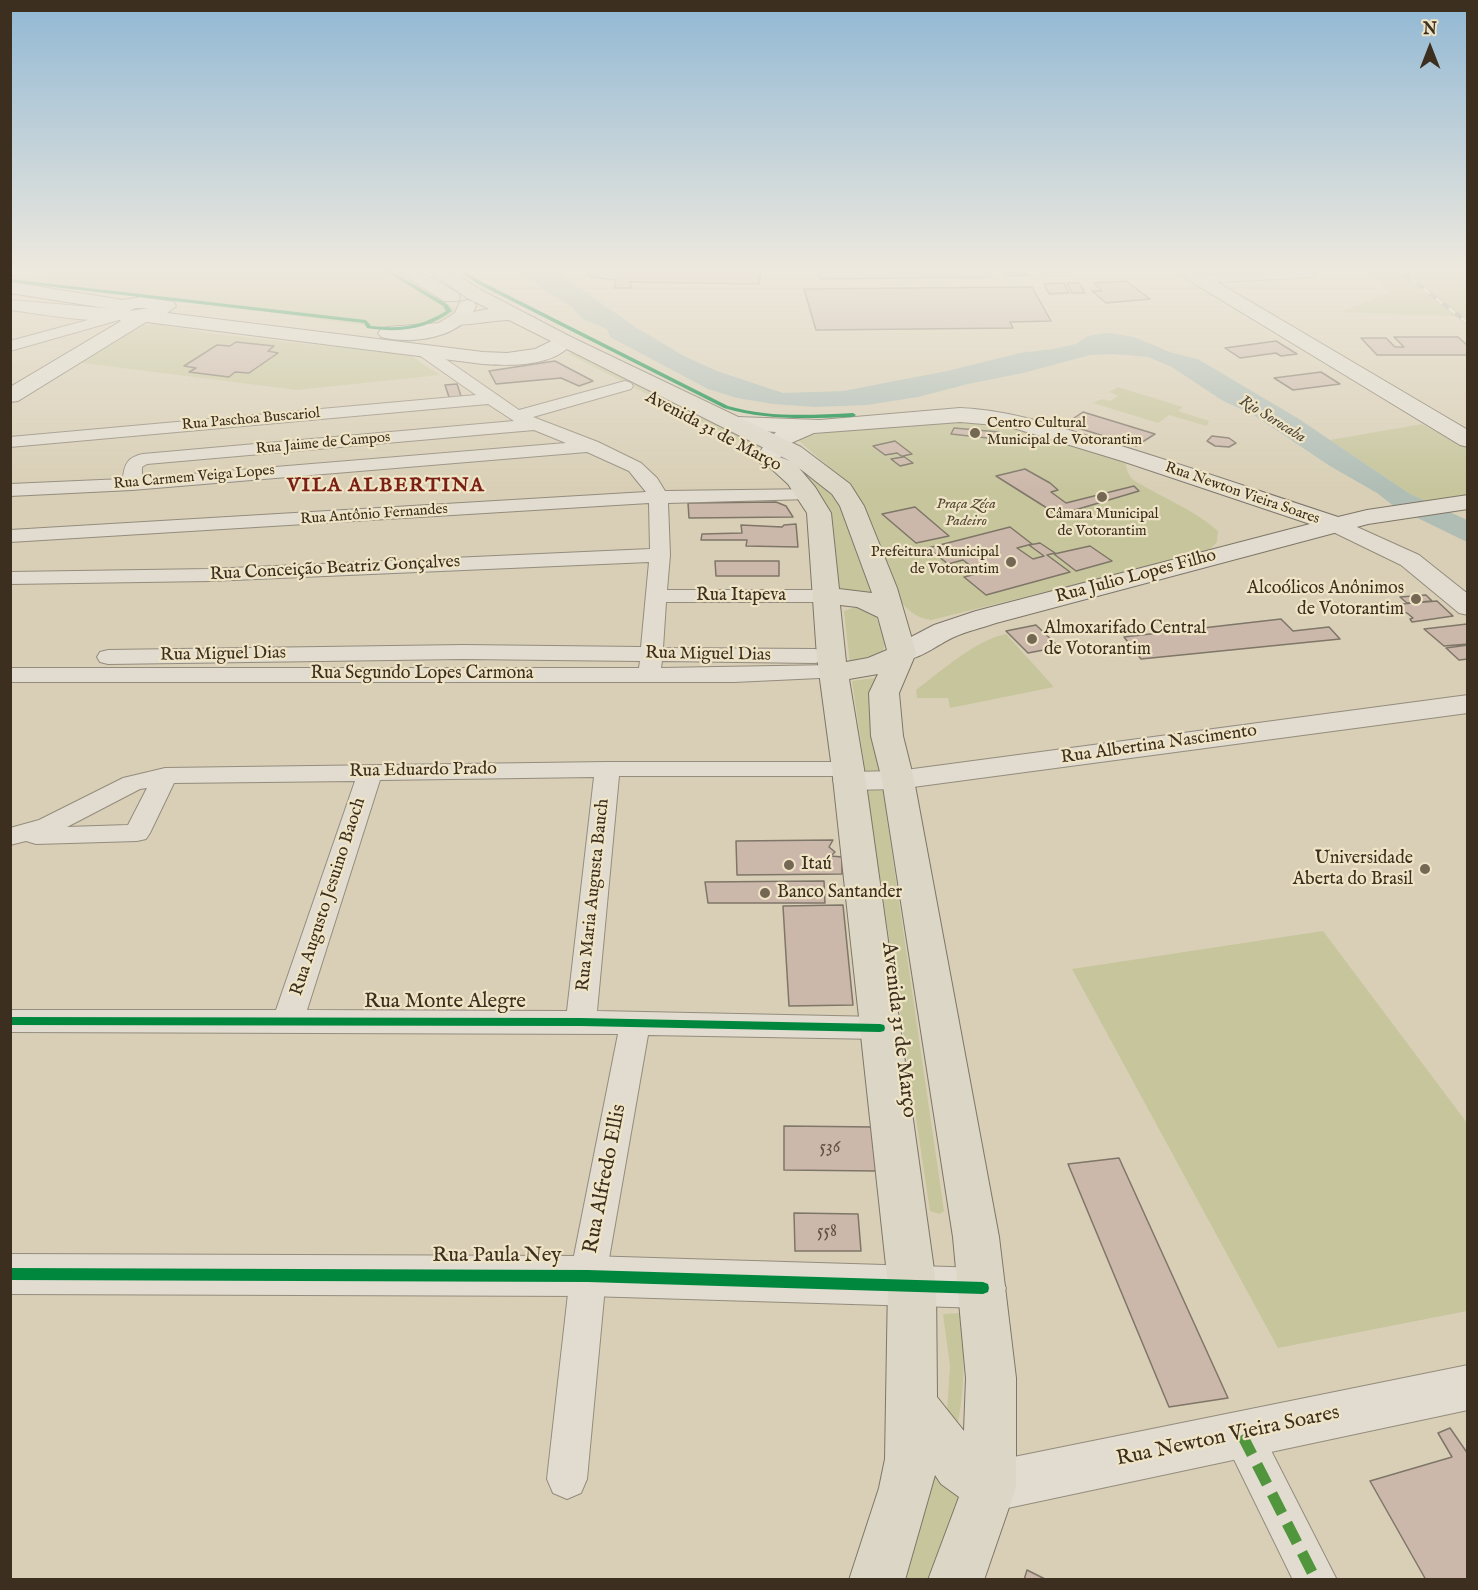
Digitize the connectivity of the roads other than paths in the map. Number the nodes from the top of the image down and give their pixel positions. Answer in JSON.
{"nodes":[{"id":1,"x":90,"y":343,"type":"edge"},
{"id":2,"x":424,"y":343,"type":"edge"},
{"id":3,"x":434,"y":343,"type":"edge"},
{"id":4,"x":549,"y":343,"type":"edge"},
{"id":5,"x":553,"y":343,"type":"edge"},
{"id":6,"x":1310,"y":343,"type":"edge"},
{"id":7,"x":1334,"y":343,"type":"edge"},
{"id":8,"x":557,"y":346,"type":"junction"},
{"id":9,"x":499,"y":358,"type":"junction"},
{"id":10,"x":1365,"y":360,"type":"junction"},
{"id":11,"x":1342,"y":364,"type":"junction"},
{"id":12,"x":454,"y":371,"type":"junction"},
{"id":13,"x":625,"y":386,"type":"junction"},
{"id":14,"x":10,"y":396,"type":"edge"},
{"id":15,"x":491,"y":399,"type":"junction"},
{"id":16,"x":1467,"y":418,"type":"edge"},
{"id":17,"x":524,"y":420,"type":"junction"},
{"id":18,"x":737,"y":424,"type":"junction"},
{"id":19,"x":820,"y":427,"type":"junction"},
{"id":20,"x":1467,"y":440,"type":"edge"},
{"id":21,"x":10,"y":442,"type":"edge"},
{"id":22,"x":592,"y":446,"type":"junction"},
{"id":23,"x":771,"y":451,"type":"junction"},
{"id":24,"x":132,"y":484,"type":"junction"},
{"id":25,"x":10,"y":490,"type":"edge"},
{"id":26,"x":809,"y":493,"type":"junction"},
{"id":27,"x":658,"y":496,"type":"junction"},
{"id":28,"x":1467,"y":502,"type":"edge"},
{"id":29,"x":1290,"y":510,"type":"junction"},
{"id":30,"x":1370,"y":517,"type":"junction"},
{"id":31,"x":1337,"y":525,"type":"junction"},
{"id":32,"x":10,"y":536,"type":"edge"},
{"id":33,"x":660,"y":555,"type":"junction"},
{"id":34,"x":10,"y":578,"type":"edge"},
{"id":35,"x":656,"y":596,"type":"junction"},
{"id":36,"x":825,"y":596,"type":"junction"},
{"id":37,"x":1467,"y":607,"type":"edge"},
{"id":38,"x":892,"y":613,"type":"junction"},
{"id":39,"x":902,"y":653,"type":"junction"},
{"id":40,"x":10,"y":658,"type":"edge"},
{"id":41,"x":650,"y":663,"type":"junction"},
{"id":42,"x":832,"y":664,"type":"junction"},
{"id":43,"x":10,"y":675,"type":"edge"},
{"id":44,"x":1467,"y":704,"type":"edge"},
{"id":45,"x":607,"y":769,"type":"junction"},
{"id":46,"x":370,"y":772,"type":"junction"},
{"id":47,"x":849,"y":775,"type":"junction"},
{"id":48,"x":165,"y":776,"type":"junction"},
{"id":49,"x":898,"y":780,"type":"junction"},
{"id":50,"x":13,"y":837,"type":"edge"},
{"id":51,"x":10,"y":1021,"type":"edge"},
{"id":52,"x":288,"y":1021,"type":"junction"},
{"id":53,"x":581,"y":1022,"type":"junction"},
{"id":54,"x":635,"y":1024,"type":"junction"},
{"id":55,"x":880,"y":1028,"type":"junction"},
{"id":56,"x":10,"y":1274,"type":"edge"},
{"id":57,"x":588,"y":1276,"type":"junction"},
{"id":58,"x":912,"y":1284,"type":"junction"},
{"id":59,"x":983,"y":1288,"type":"junction"},
{"id":60,"x":1467,"y":1387,"type":"edge"},
{"id":61,"x":911,"y":1405,"type":"junction"},
{"id":62,"x":1242,"y":1435,"type":"junction"},
{"id":63,"x":567,"y":1479,"type":"dead end"},
{"id":64,"x":989,"y":1487,"type":"junction"},
{"id":65,"x":877,"y":1580,"type":"edge"},
{"id":66,"x":956,"y":1580,"type":"edge"},
{"id":67,"x":1316,"y":1580,"type":"edge"}],
"edges":[{"from":1,"to":14,"type":"main road"},
{"from":2,"to":12,"type":"street"},
{"from":3,"to":9,"type":"main road"},
{"from":4,"to":8,"type":"highway","name":"Avenida 31 de Março"},
{"from":5,"to":8,"type":"highway","name":"Avenida 31 de Março"},
{"from":6,"to":11,"type":"main road"},
{"from":7,"to":10,"type":"main road"},
{"from":8,"to":9,"type":"main road"},
{"from":8,"to":13,"type":"highway","name":"Avenida 31 de Março"},
{"from":8,"to":18,"type":"highway","name":"Avenida 31 de Março"},
{"from":9,"to":12,"type":"street"},
{"from":10,"to":11,"type":"main road"},
{"from":10,"to":16,"type":"main road"},
{"from":11,"to":20,"type":"main road"},
{"from":12,"to":15,"type":"street"},
{"from":13,"to":17,"type":"street"},
{"from":13,"to":23,"type":"highway","name":"Avenida 31 de Março"},
{"from":15,"to":17,"type":"street"},
{"from":15,"to":21,"type":"street","name":"Rua Paschoa Buscariol"},
{"from":17,"to":22,"type":"street"},
{"from":17,"to":24,"type":"street","name":"Rua Jaime de Campos"},
{"from":18,"to":19,"type":"main road"},
{"from":18,"to":23,"type":"highway","name":"Avenida 31 de Março"},
{"from":19,"to":23,"type":"main road"},
{"from":19,"to":29,"type":"main road","name":"Rua Newton Vieira Soares"},
{"from":22,"to":24,"type":"street","name":"Rua Carmem Veiga Lopes"},
{"from":22,"to":27,"type":"street"},
{"from":23,"to":26,"type":"highway","name":"Avenida 31 de Março"},
{"from":23,"to":38,"type":"highway","name":"Avenida 31 de Março"},
{"from":24,"to":25,"type":"street","name":"Rua Carmem Veiga Lopes"},
{"from":26,"to":27,"type":"street","name":"Rua Antônio Fernandes"},
{"from":26,"to":36,"type":"highway","name":"Avenida 31 de Março"},
{"from":27,"to":32,"type":"street","name":"Rua Antônio Fernandes"},
{"from":27,"to":33,"type":"street"},
{"from":28,"to":30,"type":"main road"},
{"from":29,"to":30,"type":"main road"},
{"from":29,"to":31,"type":"main road","name":"Rua Newton Vieira Soares"},
{"from":30,"to":31,"type":"main road","name":"Rua Julio Lopes Filho"},
{"from":31,"to":37,"type":"street","name":"Rua Newton Vieira Soares"},
{"from":31,"to":39,"type":"main road","name":"Rua Julio Lopes Filho"},
{"from":33,"to":34,"type":"street","name":"Rua Conceição Beatriz Gonçalves"},
{"from":33,"to":35,"type":"street"},
{"from":35,"to":36,"type":"street","name":"Rua Itapeva"},
{"from":35,"to":41,"type":"street"},
{"from":36,"to":38,"type":"highway"},
{"from":36,"to":42,"type":"highway","name":"Avenida 31 de Março"},
{"from":38,"to":39,"type":"highway","name":"Avenida 31 de Março"},
{"from":39,"to":42,"type":"highway"},
{"from":39,"to":49,"type":"highway","name":"Avenida 31 de Março"},
{"from":40,"to":41,"type":"street","name":"Rua Miguel Dias"},
{"from":41,"to":42,"type":"street","name":"Rua Segundo Lopes Carmona"},
{"from":41,"to":43,"type":"street","name":"Rua Segundo Lopes Carmona"},
{"from":42,"to":47,"type":"highway","name":"Avenida 31 de Março"},
{"from":44,"to":49,"type":"street","name":"Rua Albertina Nascimento"},
{"from":45,"to":46,"type":"street","name":"Rua Eduardo Prado"},
{"from":45,"to":47,"type":"street","name":"Rua Eduardo Prado"},
{"from":45,"to":53,"type":"street","name":"Rua Maria Augusta Bauch"},
{"from":46,"to":48,"type":"street","name":"Rua Eduardo Prado"},
{"from":46,"to":52,"type":"street","name":"Rua Augusto Jesuino Baoch"},
{"from":47,"to":49,"type":"street","name":"Rua Albertina Nascimento"},
{"from":47,"to":55,"type":"highway","name":"Avenida 31 de Março"},
{"from":48,"to":50,"type":"street","name":"Rua Eduardo Prado"},
{"from":48,"to":50,"type":"street"},
{"from":49,"to":59,"type":"highway","name":"Avenida 31 de Março"},
{"from":51,"to":52,"type":"street","name":"Rua Monte Alegre"},
{"from":52,"to":53,"type":"street","name":"Rua Monte Alegre"},
{"from":53,"to":54,"type":"street","name":"Rua Monte Alegre"},
{"from":54,"to":55,"type":"street","name":"Rua Monte Alegre"},
{"from":54,"to":57,"type":"street","name":"Rua Alfredo Ellis"},
{"from":55,"to":58,"type":"highway","name":"Avenida 31 de Março"},
{"from":56,"to":57,"type":"street","name":"Rua Paula Ney"},
{"from":57,"to":58,"type":"street","name":"Rua Paula Ney"},
{"from":57,"to":63,"type":"street","name":"Rua Alfredo Ellis"},
{"from":58,"to":59,"type":"street","name":"Rua Paula Ney"},
{"from":58,"to":61,"type":"highway","name":"Avenida 31 de Março"},
{"from":59,"to":64,"type":"highway","name":"Avenida 31 de Março"},
{"from":60,"to":62,"type":"street","name":"Rua Newton Vieira Soares"},
{"from":61,"to":64,"type":"highway"},
{"from":61,"to":65,"type":"highway","name":"Avenida 31 de Março"},
{"from":62,"to":64,"type":"street","name":"Rua Newton Vieira Soares"},
{"from":62,"to":67,"type":"street"},
{"from":64,"to":66,"type":"highway","name":"Avenida 31 de Março"}]}
